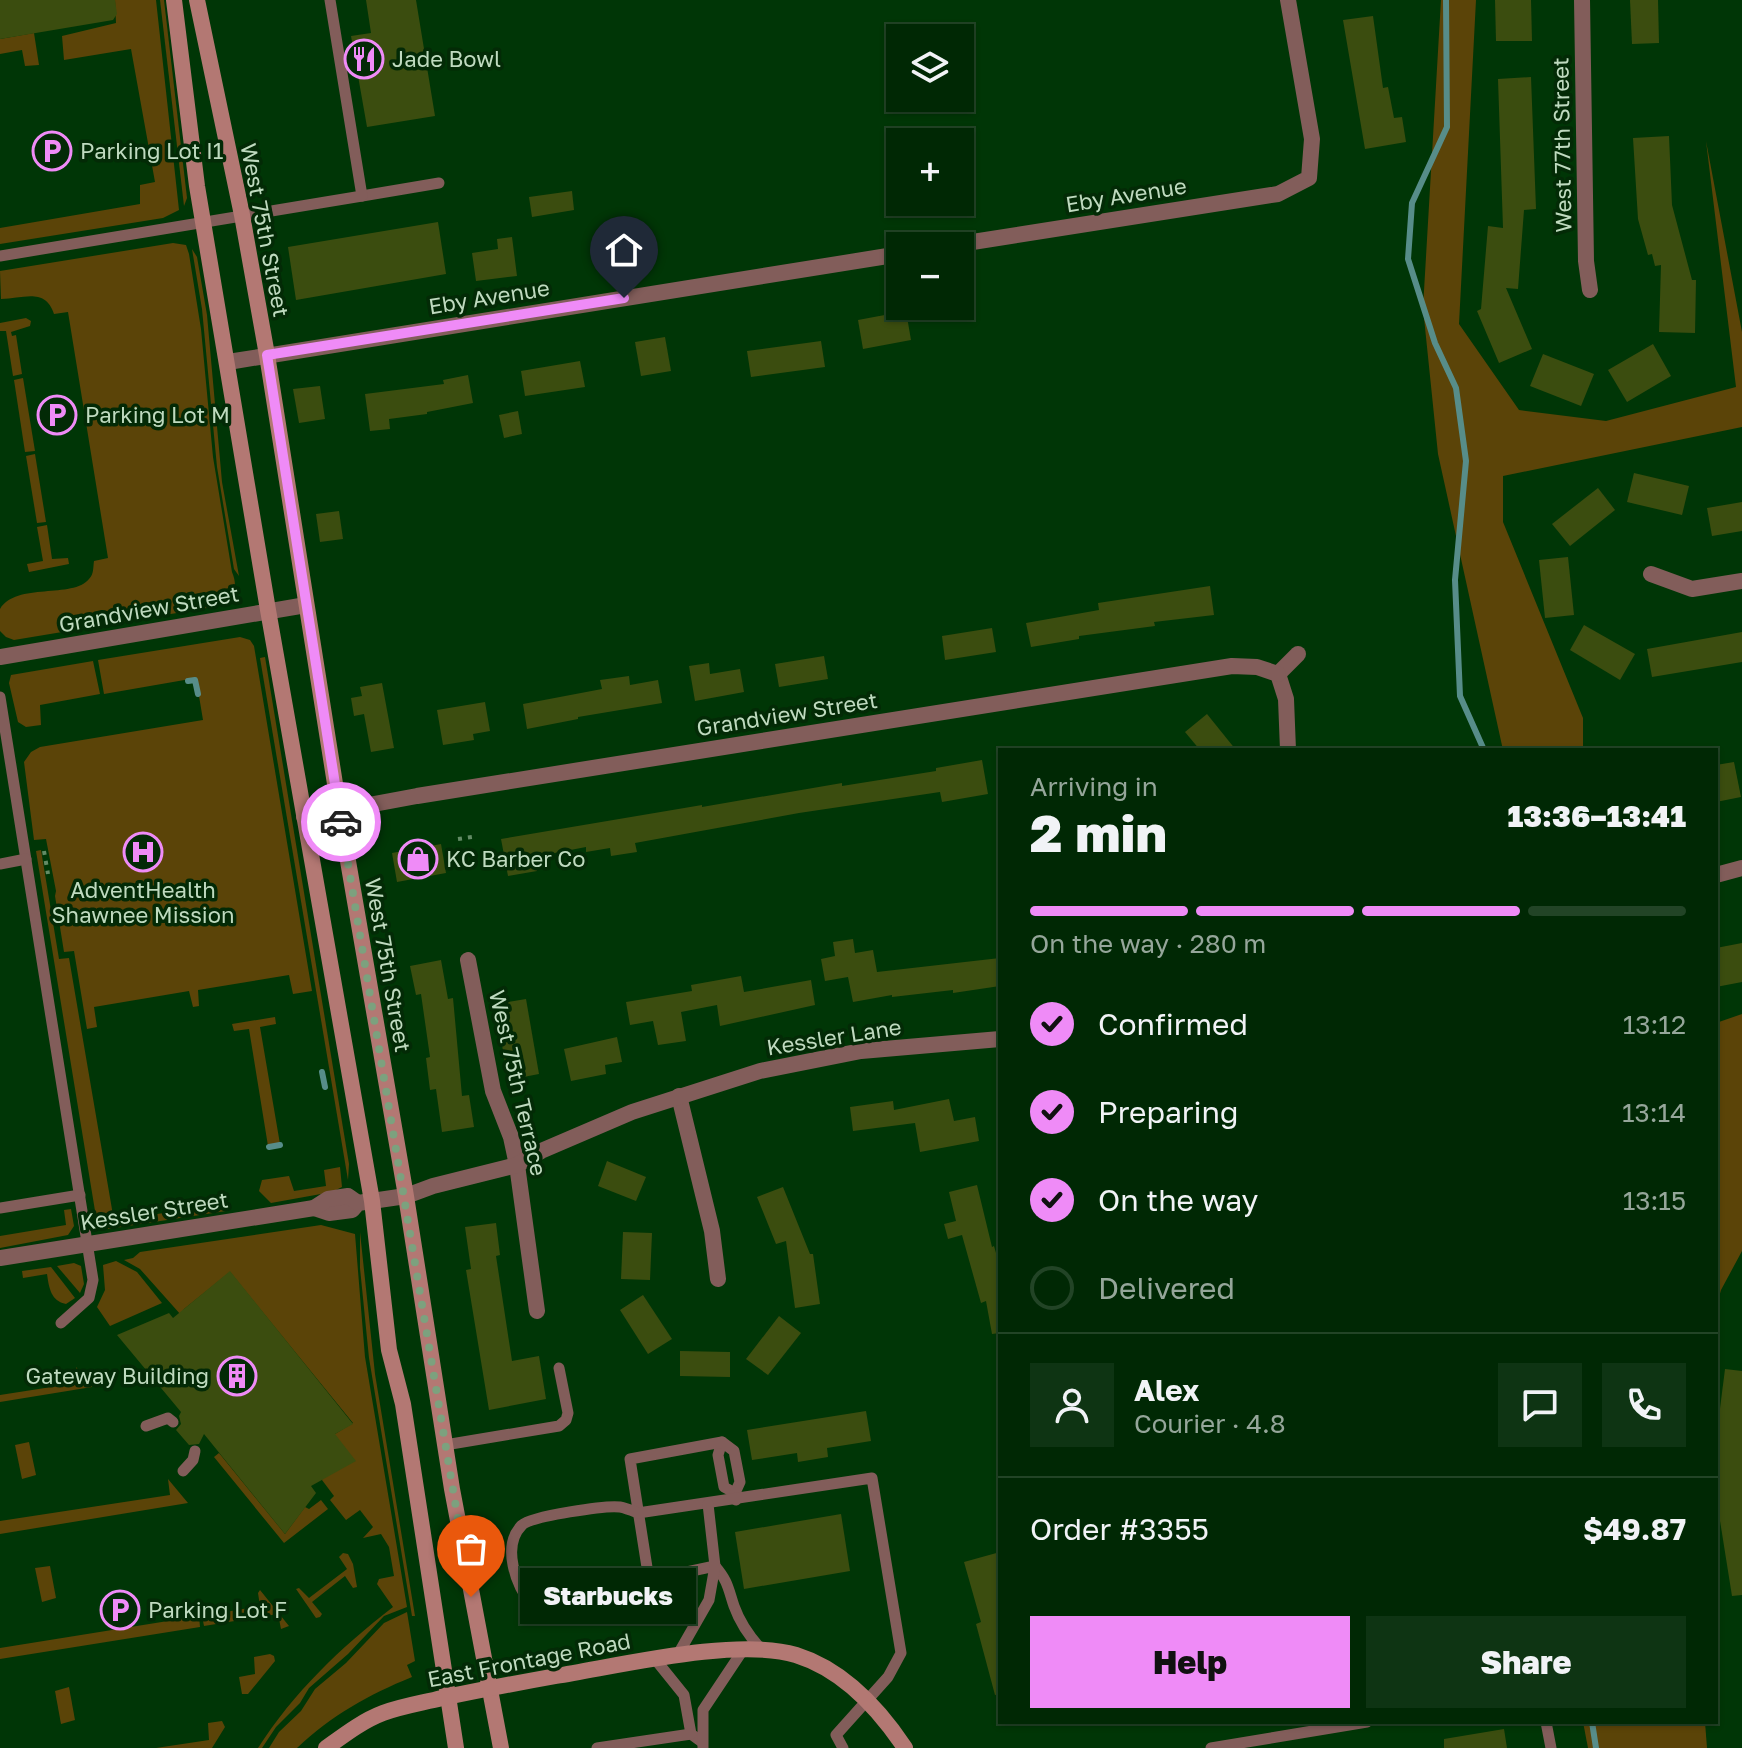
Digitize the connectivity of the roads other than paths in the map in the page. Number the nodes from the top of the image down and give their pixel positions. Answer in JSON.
{"nodes":[{"id":1,"x":174,"y":0,"type":"edge"},
{"id":2,"x":197,"y":0,"type":"edge"},
{"id":3,"x":330,"y":0,"type":"edge"},
{"id":4,"x":1288,"y":0,"type":"edge"},
{"id":5,"x":1582,"y":0,"type":"edge"},
{"id":6,"x":439,"y":183,"type":"dead end"},
{"id":7,"x":362,"y":196,"type":"junction"},
{"id":8,"x":242,"y":215,"type":"junction"},
{"id":9,"x":205,"y":222,"type":"junction"},
{"id":10,"x":974,"y":242,"type":"edge"},
{"id":11,"x":0,"y":256,"type":"edge"},
{"id":12,"x":886,"y":256,"type":"edge"},
{"id":13,"x":1590,"y":290,"type":"dead end"},
{"id":14,"x":267,"y":355,"type":"junction"},
{"id":15,"x":228,"y":362,"type":"junction"},
{"id":16,"x":1651,"y":574,"type":"dead end"},
{"id":17,"x":1742,"y":581,"type":"edge"},
{"id":18,"x":306,"y":605,"type":"junction"},
{"id":19,"x":268,"y":610,"type":"junction"},
{"id":20,"x":1298,"y":654,"type":"dead end"},
{"id":21,"x":0,"y":657,"type":"edge"},
{"id":22,"x":1278,"y":674,"type":"junction"},
{"id":23,"x":0,"y":697,"type":"edge"},
{"id":24,"x":1288,"y":748,"type":"edge"},
{"id":25,"x":339,"y":809,"type":"junction"},
{"id":26,"x":304,"y":817,"type":"junction"},
{"id":27,"x":26,"y":859,"type":"junction"},
{"id":28,"x":0,"y":864,"type":"edge"},
{"id":29,"x":1742,"y":868,"type":"edge"},
{"id":30,"x":1718,"y":874,"type":"edge"},
{"id":31,"x":468,"y":960,"type":"dead end"},
{"id":32,"x":998,"y":1039,"type":"edge"},
{"id":33,"x":679,"y":1096,"type":"junction"},
{"id":34,"x":517,"y":1165,"type":"junction"},
{"id":35,"x":80,"y":1195,"type":"junction"},
{"id":36,"x":406,"y":1196,"type":"junction"},
{"id":37,"x":365,"y":1202,"type":"junction"},
{"id":38,"x":0,"y":1208,"type":"edge"},
{"id":39,"x":88,"y":1243,"type":"junction"},
{"id":40,"x":0,"y":1258,"type":"edge"},
{"id":41,"x":718,"y":1279,"type":"dead end"},
{"id":42,"x":537,"y":1311,"type":"dead end"},
{"id":43,"x":61,"y":1323,"type":"dead end"},
{"id":44,"x":559,"y":1368,"type":"dead end"},
{"id":45,"x":173,"y":1422,"type":"dead end"},
{"id":46,"x":146,"y":1426,"type":"dead end"},
{"id":47,"x":445,"y":1445,"type":"junction"},
{"id":48,"x":195,"y":1451,"type":"dead end"},
{"id":49,"x":183,"y":1471,"type":"dead end"},
{"id":50,"x":735,"y":1497,"type":"junction"},
{"id":51,"x":708,"y":1504,"type":"junction"},
{"id":52,"x":638,"y":1513,"type":"junction"},
{"id":53,"x":715,"y":1566,"type":"junction"},
{"id":54,"x":649,"y":1580,"type":"junction"},
{"id":55,"x":761,"y":1649,"type":"junction"},
{"id":56,"x":743,"y":1650,"type":"junction"},
{"id":57,"x":677,"y":1656,"type":"junction"},
{"id":58,"x":655,"y":1659,"type":"junction"},
{"id":59,"x":488,"y":1688,"type":"junction"},
{"id":60,"x":450,"y":1697,"type":"junction"},
{"id":61,"x":868,"y":1700,"type":"junction"},
{"id":62,"x":1355,"y":1724,"type":"edge"},
{"id":63,"x":1546,"y":1724,"type":"edge"},
{"id":64,"x":691,"y":1734,"type":"junction"},
{"id":65,"x":703,"y":1745,"type":"edge"},
{"id":66,"x":326,"y":1748,"type":"edge"},
{"id":67,"x":456,"y":1748,"type":"edge"},
{"id":68,"x":501,"y":1748,"type":"edge"},
{"id":69,"x":597,"y":1748,"type":"edge"},
{"id":70,"x":843,"y":1748,"type":"edge"},
{"id":71,"x":905,"y":1748,"type":"edge"},
{"id":72,"x":1211,"y":1748,"type":"edge"},
{"id":73,"x":1551,"y":1748,"type":"edge"}],
"edges":[{"from":1,"to":9,"type":"main road"},
{"from":2,"to":8,"type":"main road","name":"West 75th Street"},
{"from":3,"to":7,"type":"lane"},
{"from":4,"to":10,"type":"street","name":"Eby Avenue"},
{"from":5,"to":13,"type":"street","name":"West 77th Street"},
{"from":6,"to":7,"type":"lane"},
{"from":7,"to":8,"type":"lane"},
{"from":8,"to":9,"type":"lane"},
{"from":8,"to":14,"type":"main road","name":"West 75th Street"},
{"from":9,"to":11,"type":"lane"},
{"from":9,"to":15,"type":"main road"},
{"from":12,"to":14,"type":"street","name":"Eby Avenue"},
{"from":14,"to":15,"type":"street","name":"Eby Avenue"},
{"from":14,"to":18,"type":"main road","name":"West 75th Street"},
{"from":15,"to":19,"type":"main road"},
{"from":16,"to":17,"type":"street"},
{"from":18,"to":19,"type":"street","name":"Grandview Street"},
{"from":18,"to":25,"type":"main road","name":"West 75th Street"},
{"from":19,"to":21,"type":"street","name":"Grandview Street"},
{"from":19,"to":26,"type":"main road"},
{"from":20,"to":22,"type":"street"},
{"from":22,"to":24,"type":"street"},
{"from":22,"to":25,"type":"street","name":"Grandview Street"},
{"from":23,"to":27,"type":"lane"},
{"from":25,"to":26,"type":"street","name":"Grandview Street"},
{"from":25,"to":36,"type":"main road","name":"West 75th Street"},
{"from":26,"to":37,"type":"main road"},
{"from":27,"to":28,"type":"lane"},
{"from":27,"to":35,"type":"lane"},
{"from":29,"to":30,"type":"street"},
{"from":31,"to":34,"type":"street","name":"West 75th Terrace"},
{"from":32,"to":33,"type":"street","name":"Kessler Lane"},
{"from":33,"to":34,"type":"street","name":"Kessler Lane"},
{"from":33,"to":41,"type":"street"},
{"from":34,"to":36,"type":"street","name":"Kessler Lane"},
{"from":34,"to":42,"type":"street","name":"West 75th Terrace"},
{"from":35,"to":38,"type":"lane"},
{"from":35,"to":39,"type":"lane"},
{"from":36,"to":37,"type":"street","name":"Kessler Lane"},
{"from":36,"to":47,"type":"main road","name":"West 75th Street"},
{"from":37,"to":39,"type":"street","name":"Kessler Street"},
{"from":37,"to":60,"type":"main road"},
{"from":39,"to":40,"type":"street","name":"Kessler Street"},
{"from":39,"to":43,"type":"lane"},
{"from":44,"to":47,"type":"lane"},
{"from":45,"to":46,"type":"lane"},
{"from":47,"to":59,"type":"main road","name":"West 75th Street"},
{"from":48,"to":49,"type":"lane"},
{"from":50,"to":51,"type":"lane"},
{"from":50,"to":52,"type":"lane"},
{"from":50,"to":61,"type":"lane"},
{"from":51,"to":52,"type":"lane"},
{"from":51,"to":53,"type":"lane"},
{"from":52,"to":54,"type":"lane"},
{"from":52,"to":54,"type":"lane"},
{"from":53,"to":54,"type":"lane"},
{"from":53,"to":55,"type":"lane"},
{"from":53,"to":57,"type":"lane"},
{"from":55,"to":56,"type":"main road","name":"East Frontage Road"},
{"from":55,"to":61,"type":"main road","name":"East Frontage Road"},
{"from":56,"to":57,"type":"main road","name":"East Frontage Road"},
{"from":56,"to":65,"type":"lane"},
{"from":57,"to":58,"type":"main road","name":"East Frontage Road"},
{"from":58,"to":59,"type":"main road","name":"East Frontage Road"},
{"from":58,"to":64,"type":"lane"},
{"from":59,"to":60,"type":"main road","name":"East Frontage Road"},
{"from":59,"to":68,"type":"main road","name":"West 75th Street"},
{"from":60,"to":66,"type":"main road","name":"East Frontage Road"},
{"from":60,"to":67,"type":"main road"},
{"from":61,"to":70,"type":"lane"},
{"from":61,"to":71,"type":"main road","name":"East Frontage Road"},
{"from":62,"to":72,"type":"lane"},
{"from":63,"to":73,"type":"lane"},
{"from":64,"to":65,"type":"lane"},
{"from":64,"to":69,"type":"lane"}]}
